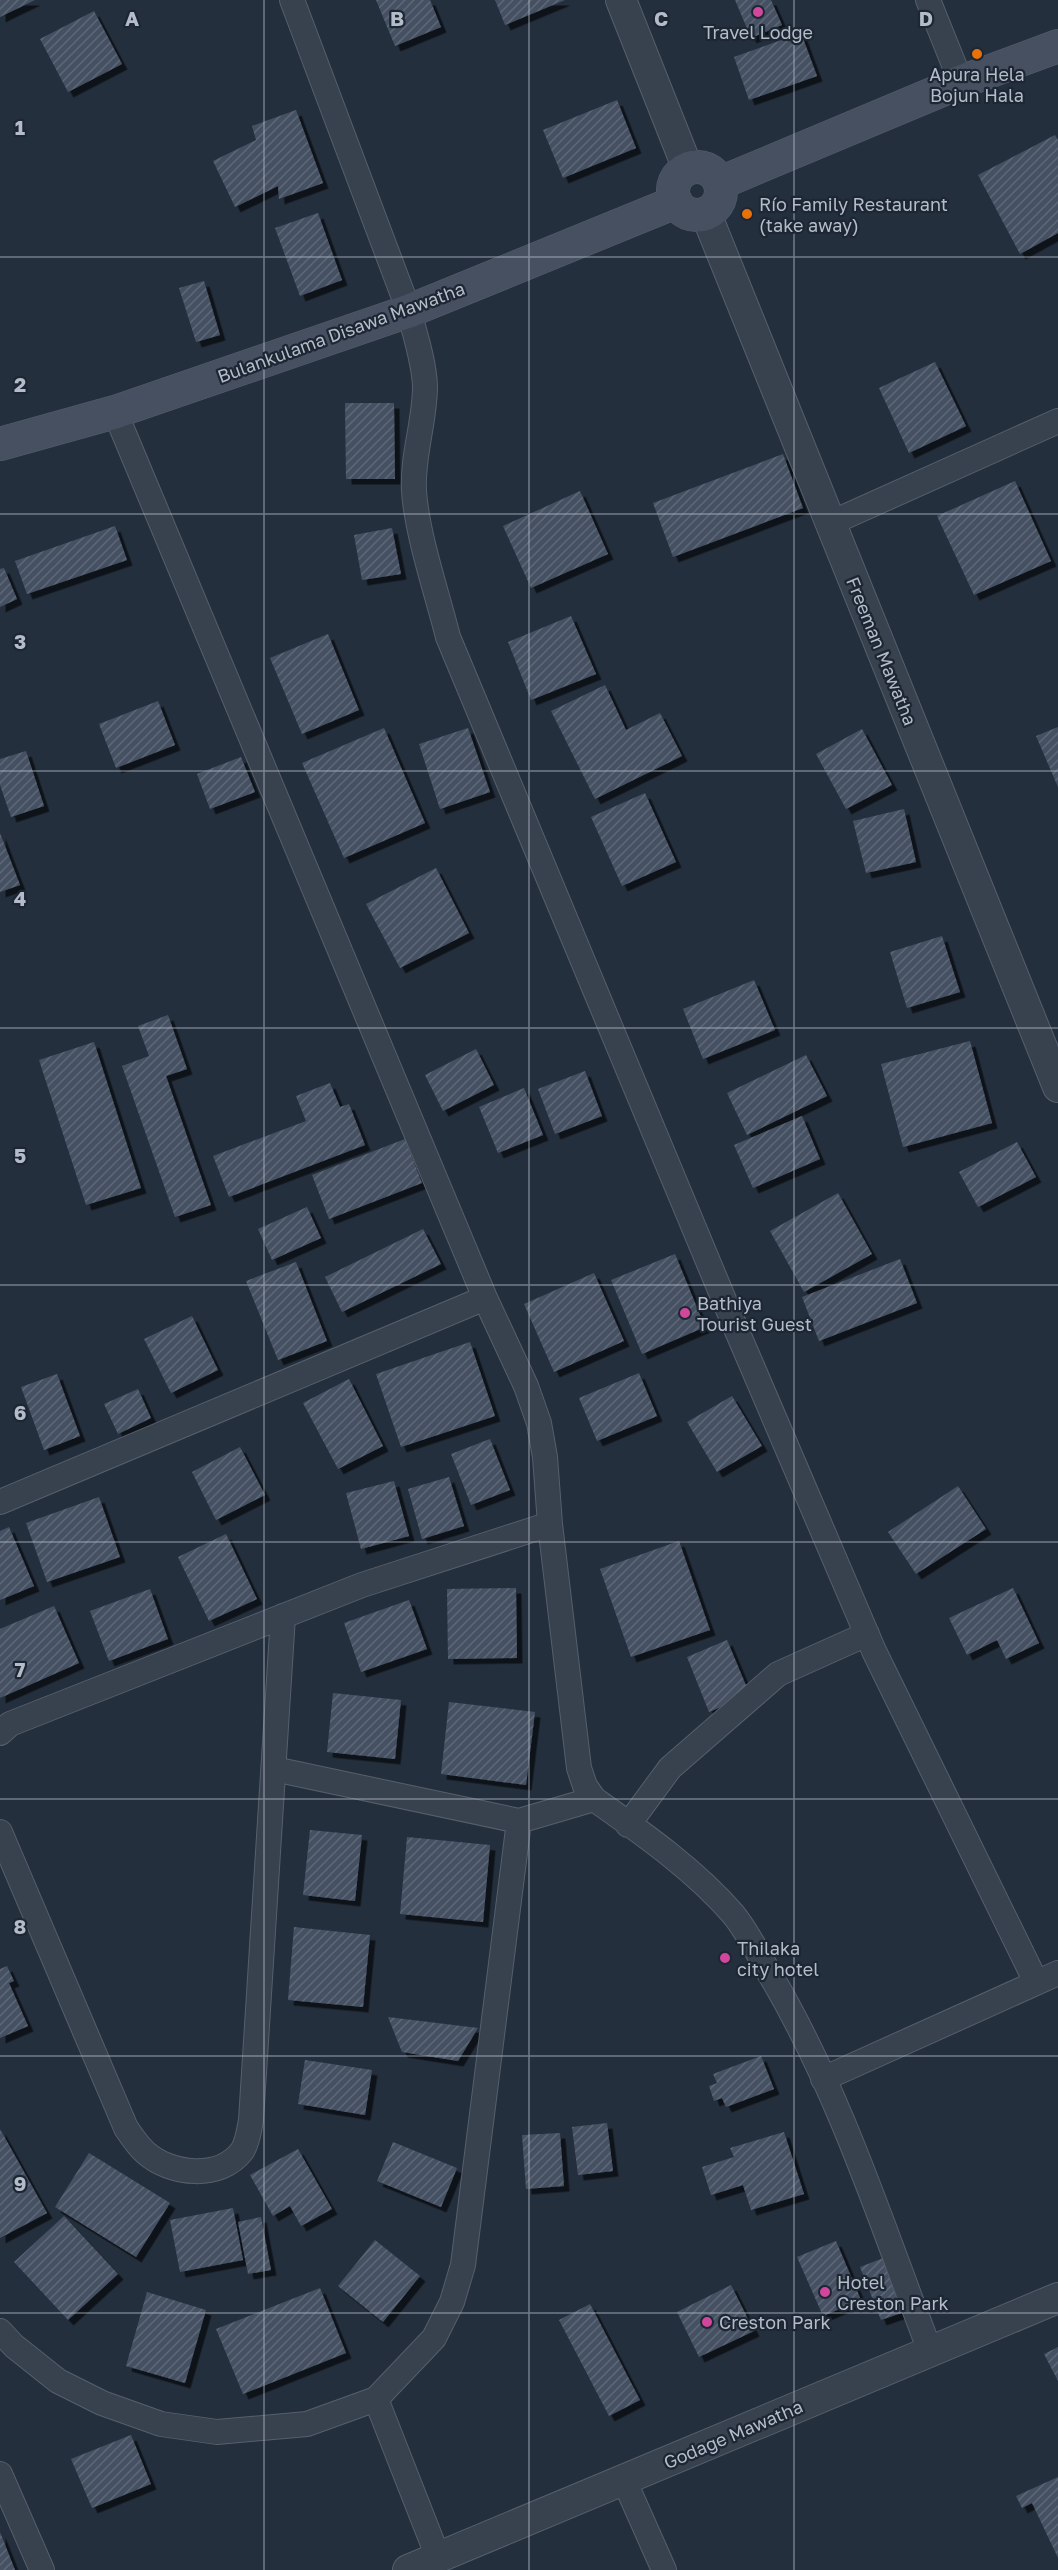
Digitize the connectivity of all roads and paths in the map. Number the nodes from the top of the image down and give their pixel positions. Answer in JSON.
{"nodes":[{"id":1,"x":292,"y":0,"type":"edge"},
{"id":2,"x":621,"y":0,"type":"edge"},
{"id":3,"x":928,"y":0,"type":"edge"},
{"id":4,"x":1058,"y":46,"type":"edge"},
{"id":5,"x":961,"y":82,"type":"junction"},
{"id":6,"x":688,"y":169,"type":"junction"},
{"id":7,"x":720,"y":183,"type":"junction"},
{"id":8,"x":675,"y":202,"type":"junction"},
{"id":9,"x":706,"y":214,"type":"junction"},
{"id":10,"x":409,"y":310,"type":"junction"},
{"id":11,"x":115,"y":412,"type":"junction"},
{"id":12,"x":1058,"y":421,"type":"edge"},
{"id":13,"x":0,"y":444,"type":"edge"},
{"id":14,"x":831,"y":523,"type":"junction"},
{"id":15,"x":1058,"y":1087,"type":"edge"},
{"id":16,"x":485,"y":1298,"type":"junction"},
{"id":17,"x":0,"y":1502,"type":"edge"},
{"id":18,"x":550,"y":1524,"type":"junction"},
{"id":19,"x":283,"y":1616,"type":"junction"},
{"id":20,"x":867,"y":1634,"type":"junction"},
{"id":21,"x":0,"y":1733,"type":"edge"},
{"id":22,"x":274,"y":1769,"type":"junction"},
{"id":23,"x":594,"y":1798,"type":"junction"},
{"id":24,"x":519,"y":1821,"type":"junction"},
{"id":25,"x":628,"y":1825,"type":"junction"},
{"id":26,"x":0,"y":1832,"type":"edge"},
{"id":27,"x":1047,"y":1978,"type":"edge"},
{"id":28,"x":823,"y":2079,"type":"junction"},
{"id":29,"x":1058,"y":2298,"type":"edge"},
{"id":30,"x":0,"y":2331,"type":"edge"},
{"id":31,"x":930,"y":2351,"type":"junction"},
{"id":32,"x":376,"y":2399,"type":"junction"},
{"id":33,"x":0,"y":2474,"type":"edge"},
{"id":34,"x":624,"y":2480,"type":"junction"},
{"id":35,"x":438,"y":2558,"type":"junction"},
{"id":36,"x":42,"y":2570,"type":"edge"},
{"id":37,"x":408,"y":2570,"type":"edge"},
{"id":38,"x":664,"y":2570,"type":"edge"}],
"edges":[{"from":1,"to":10,"type":"street"},
{"from":2,"to":6,"type":"street"},
{"from":3,"to":5,"type":"street"},
{"from":4,"to":5,"type":"main road"},
{"from":5,"to":7,"type":"main road"},
{"from":6,"to":7,"type":"main road"},
{"from":6,"to":8,"type":"main road"},
{"from":7,"to":9,"type":"main road"},
{"from":8,"to":9,"type":"main road"},
{"from":8,"to":10,"type":"main road","name":"Bulankulama Disawa Mawatha"},
{"from":9,"to":14,"type":"street","name":"Freeman Mawatha"},
{"from":10,"to":11,"type":"main road","name":"Bulankulama Disawa Mawatha"},
{"from":10,"to":20,"type":"street"},
{"from":11,"to":13,"type":"main road","name":"Bulankulama Disawa Mawatha"},
{"from":11,"to":16,"type":"street"},
{"from":12,"to":14,"type":"street"},
{"from":14,"to":15,"type":"street","name":"Freeman Mawatha"},
{"from":16,"to":17,"type":"street"},
{"from":16,"to":18,"type":"street"},
{"from":18,"to":19,"type":"street"},
{"from":18,"to":23,"type":"street"},
{"from":19,"to":21,"type":"street"},
{"from":19,"to":22,"type":"street"},
{"from":20,"to":25,"type":"street"},
{"from":20,"to":27,"type":"street"},
{"from":22,"to":24,"type":"street"},
{"from":22,"to":26,"type":"street"},
{"from":23,"to":24,"type":"street"},
{"from":23,"to":25,"type":"street"},
{"from":24,"to":32,"type":"street"},
{"from":25,"to":28,"type":"street"},
{"from":27,"to":28,"type":"street"},
{"from":28,"to":31,"type":"street"},
{"from":29,"to":31,"type":"street","name":"Godage Mawatha"},
{"from":30,"to":32,"type":"street"},
{"from":31,"to":34,"type":"street","name":"Godage Mawatha"},
{"from":32,"to":35,"type":"street"},
{"from":33,"to":36,"type":"street"},
{"from":34,"to":35,"type":"street","name":"Godage Mawatha"},
{"from":34,"to":38,"type":"street"},
{"from":35,"to":37,"type":"street","name":"Godage Mawatha"}]}
